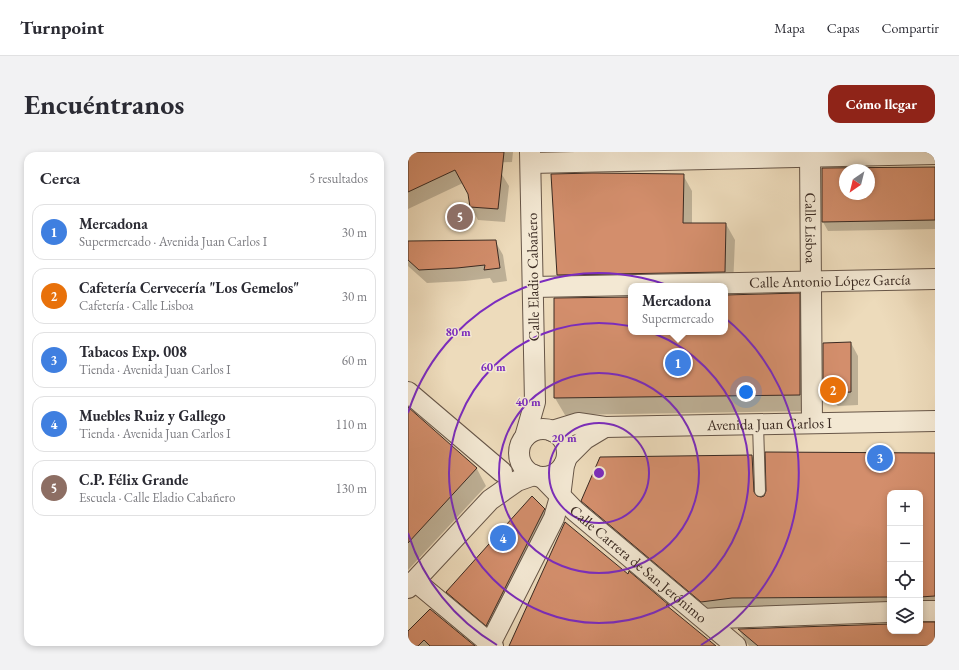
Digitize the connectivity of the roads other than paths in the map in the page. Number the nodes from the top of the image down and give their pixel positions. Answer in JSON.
{"nodes":[{"id":1,"x":810,"y":154,"type":"edge"},
{"id":2,"x":935,"y":154,"type":"edge"},
{"id":3,"x":531,"y":158,"type":"edge"},
{"id":4,"x":935,"y":279,"type":"edge"},
{"id":5,"x":811,"y":281,"type":"junction"},
{"id":6,"x":718,"y":283,"type":"edge"},
{"id":7,"x":628,"y":285,"type":"edge"},
{"id":8,"x":533,"y":287,"type":"junction"},
{"id":9,"x":408,"y":392,"type":"edge"},
{"id":10,"x":535,"y":402,"type":"junction"},
{"id":11,"x":935,"y":421,"type":"edge"},
{"id":12,"x":812,"y":423,"type":"junction"},
{"id":13,"x":758,"y":424,"type":"junction"},
{"id":14,"x":605,"y":427,"type":"junction"},
{"id":15,"x":548,"y":430,"type":"junction"},
{"id":16,"x":522,"y":444,"type":"junction"},
{"id":17,"x":565,"y":461,"type":"junction"},
{"id":18,"x":502,"y":472,"type":"junction"},
{"id":19,"x":538,"y":476,"type":"junction"},
{"id":20,"x":760,"y":491,"type":"dead end"},
{"id":21,"x":560,"y":497,"type":"junction"},
{"id":22,"x":490,"y":500,"type":"junction"},
{"id":23,"x":411,"y":585,"type":"edge"},
{"id":24,"x":923,"y":611,"type":"edge"},
{"id":25,"x":935,"y":611,"type":"edge"},
{"id":26,"x":887,"y":612,"type":"edge"},
{"id":27,"x":705,"y":619,"type":"junction"},
{"id":28,"x":491,"y":645,"type":"edge"},
{"id":29,"x":736,"y":646,"type":"edge"}],
"edges":[{"from":1,"to":2,"type":"street"},
{"from":1,"to":3,"type":"street"},
{"from":1,"to":5,"type":"street","name":"Calle Lisboa"},
{"from":3,"to":8,"type":"street","name":"Calle Eladio Cabañero"},
{"from":4,"to":5,"type":"street","name":"Calle Antonio López García"},
{"from":5,"to":6,"type":"street","name":"Calle Antonio López García"},
{"from":5,"to":12,"type":"street","name":"Calle Lisboa"},
{"from":7,"to":8,"type":"street","name":"Calle Antonio López García"},
{"from":8,"to":10,"type":"street","name":"Calle Eladio Cabañero"},
{"from":9,"to":18,"type":"street"},
{"from":10,"to":15,"type":"street","name":"Calle Eladio Cabañero"},
{"from":10,"to":16,"type":"street","name":"Calle Eladio Cabañero"},
{"from":11,"to":12,"type":"street","name":"Avenida Juan Carlos I"},
{"from":12,"to":13,"type":"street","name":"Avenida Juan Carlos I"},
{"from":13,"to":14,"type":"street","name":"Avenida Juan Carlos I"},
{"from":13,"to":20,"type":"lane"},
{"from":14,"to":15,"type":"street","name":"Avenida Juan Carlos I"},
{"from":14,"to":17,"type":"street","name":"Avenida Juan Carlos I"},
{"from":15,"to":16,"type":"street"},
{"from":15,"to":17,"type":"street"},
{"from":16,"to":18,"type":"street"},
{"from":16,"to":19,"type":"street"},
{"from":17,"to":19,"type":"street"},
{"from":17,"to":21,"type":"street","name":"Calle Carrera de San Jerónimo"},
{"from":18,"to":22,"type":"street"},
{"from":19,"to":21,"type":"street","name":"Calle Carrera de San Jerónimo"},
{"from":19,"to":22,"type":"street"},
{"from":21,"to":27,"type":"street","name":"Calle Carrera de San Jerónimo"},
{"from":21,"to":28,"type":"street"},
{"from":22,"to":23,"type":"street"},
{"from":23,"to":28,"type":"street"},
{"from":24,"to":25,"type":"street"},
{"from":26,"to":27,"type":"street"},
{"from":27,"to":29,"type":"street","name":"Calle Carrera de San Jerónimo"}]}
